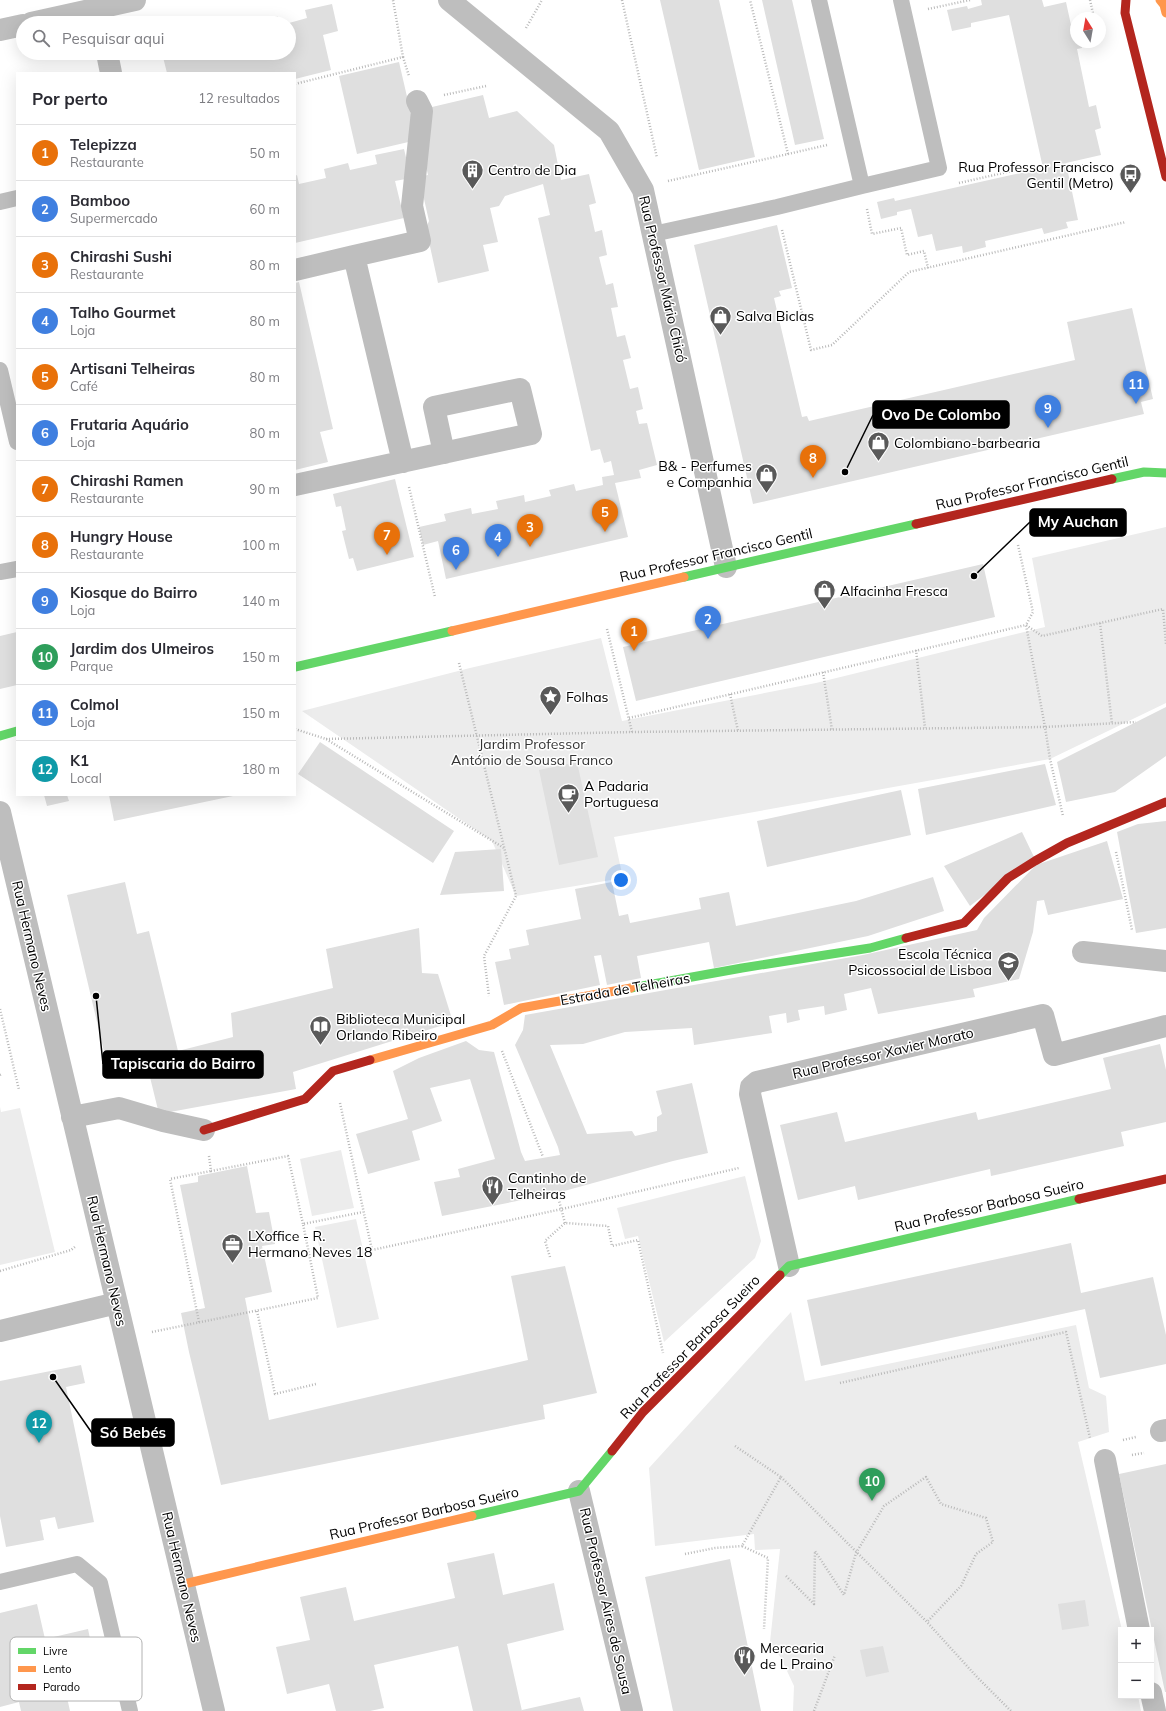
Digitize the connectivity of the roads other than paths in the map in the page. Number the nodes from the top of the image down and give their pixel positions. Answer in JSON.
{"nodes":[{"id":1,"x":135,"y":0,"type":"edge"},
{"id":2,"x":449,"y":0,"type":"edge"},
{"id":3,"x":819,"y":0,"type":"edge"},
{"id":4,"x":1126,"y":0,"type":"edge"},
{"id":5,"x":1160,"y":0,"type":"edge"},
{"id":6,"x":902,"y":7,"type":"edge"},
{"id":7,"x":1166,"y":13,"type":"edge"},
{"id":8,"x":98,"y":16,"type":"edge"},
{"id":9,"x":16,"y":27,"type":"edge"},
{"id":10,"x":0,"y":30,"type":"edge"},
{"id":11,"x":108,"y":60,"type":"edge"},
{"id":12,"x":111,"y":72,"type":"edge"},
{"id":13,"x":417,"y":101,"type":"dead end"},
{"id":14,"x":1166,"y":177,"type":"edge"},
{"id":15,"x":862,"y":186,"type":"junction"},
{"id":16,"x":16,"y":198,"type":"edge"},
{"id":17,"x":0,"y":202,"type":"edge"},
{"id":18,"x":653,"y":234,"type":"junction"},
{"id":19,"x":354,"y":256,"type":"junction"},
{"id":20,"x":296,"y":270,"type":"edge"},
{"id":21,"x":0,"y":370,"type":"edge"},
{"id":22,"x":16,"y":438,"type":"edge"},
{"id":23,"x":444,"y":453,"type":"dead end"},
{"id":24,"x":403,"y":462,"type":"junction"},
{"id":25,"x":1155,"y":464,"type":"dead end"},
{"id":26,"x":1144,"y":472,"type":"junction"},
{"id":27,"x":1166,"y":473,"type":"edge"},
{"id":28,"x":296,"y":485,"type":"edge"},
{"id":29,"x":726,"y":567,"type":"junction"},
{"id":30,"x":16,"y":569,"type":"edge"},
{"id":31,"x":0,"y":572,"type":"edge"},
{"id":32,"x":296,"y":667,"type":"edge"},
{"id":33,"x":16,"y":731,"type":"edge"},
{"id":34,"x":0,"y":736,"type":"edge"},
{"id":35,"x":1166,"y":802,"type":"edge"},
{"id":36,"x":0,"y":812,"type":"edge"},
{"id":37,"x":1082,"y":952,"type":"dead end"},
{"id":38,"x":1166,"y":961,"type":"edge"},
{"id":39,"x":1166,"y":1026,"type":"edge"},
{"id":40,"x":72,"y":1117,"type":"junction"},
{"id":41,"x":204,"y":1130,"type":"joint"},
{"id":42,"x":1166,"y":1179,"type":"edge"},
{"id":43,"x":789,"y":1266,"type":"junction"},
{"id":44,"x":117,"y":1303,"type":"junction"},
{"id":45,"x":0,"y":1331,"type":"edge"},
{"id":46,"x":1110,"y":1451,"type":"road end"},
{"id":47,"x":579,"y":1491,"type":"junction"},
{"id":48,"x":0,"y":1582,"type":"edge"},
{"id":49,"x":184,"y":1584,"type":"junction"},
{"id":50,"x":1139,"y":1627,"type":"edge"},
{"id":51,"x":113,"y":1637,"type":"edge"},
{"id":52,"x":1152,"y":1699,"type":"edge"},
{"id":53,"x":128,"y":1701,"type":"edge"},
{"id":54,"x":130,"y":1711,"type":"edge"},
{"id":55,"x":214,"y":1711,"type":"edge"},
{"id":56,"x":632,"y":1711,"type":"edge"},
{"id":57,"x":1155,"y":1711,"type":"edge"}],
"edges":[{"from":1,"to":8,"type":"street"},
{"from":2,"to":18,"type":"street","name":"Rua Professor Mário Chicó"},
{"from":3,"to":15,"type":"lane"},
{"from":4,"to":14,"type":"street"},
{"from":5,"to":7,"type":"street"},
{"from":6,"to":15,"type":"lane"},
{"from":9,"to":10,"type":"street"},
{"from":11,"to":12,"type":"street"},
{"from":13,"to":19,"type":"street"},
{"from":15,"to":18,"type":"lane"},
{"from":16,"to":17,"type":"lane"},
{"from":18,"to":29,"type":"street","name":"Rua Professor Mário Chicó"},
{"from":19,"to":20,"type":"street"},
{"from":19,"to":24,"type":"street"},
{"from":21,"to":22,"type":"lane"},
{"from":23,"to":24,"type":"street"},
{"from":24,"to":28,"type":"street"},
{"from":25,"to":26,"type":"street","name":"Rua Professor Francisco Gentil"},
{"from":26,"to":27,"type":"street","name":"Rua Professor Francisco Gentil"},
{"from":26,"to":29,"type":"street","name":"Rua Professor Francisco Gentil"},
{"from":29,"to":32,"type":"street","name":"Rua Professor Francisco Gentil"},
{"from":30,"to":31,"type":"lane"},
{"from":33,"to":34,"type":"street"},
{"from":35,"to":41,"type":"street","name":"Estrada de Telheiras"},
{"from":36,"to":40,"type":"street","name":"Rua Hermano Neves"},
{"from":37,"to":38,"type":"street"},
{"from":39,"to":43,"type":"street","name":"Rua Professor Xavier Morato"},
{"from":40,"to":41,"type":"street","name":"Estrada de Telheiras"},
{"from":40,"to":44,"type":"street","name":"Rua Hermano Neves"},
{"from":42,"to":43,"type":"street","name":"Rua Professor Barbosa Sueiro"},
{"from":43,"to":47,"type":"street","name":"Rua Professor Barbosa Sueiro"},
{"from":44,"to":45,"type":"street"},
{"from":44,"to":49,"type":"street","name":"Rua Hermano Neves"},
{"from":46,"to":50,"type":"street"},
{"from":47,"to":49,"type":"street","name":"Rua Professor Barbosa Sueiro"},
{"from":47,"to":56,"type":"street","name":"Rua Professor Aires de Sousa"},
{"from":48,"to":51,"type":"lane"},
{"from":49,"to":55,"type":"street","name":"Rua Hermano Neves"},
{"from":52,"to":57,"type":"street"},
{"from":53,"to":54,"type":"lane"}]}
